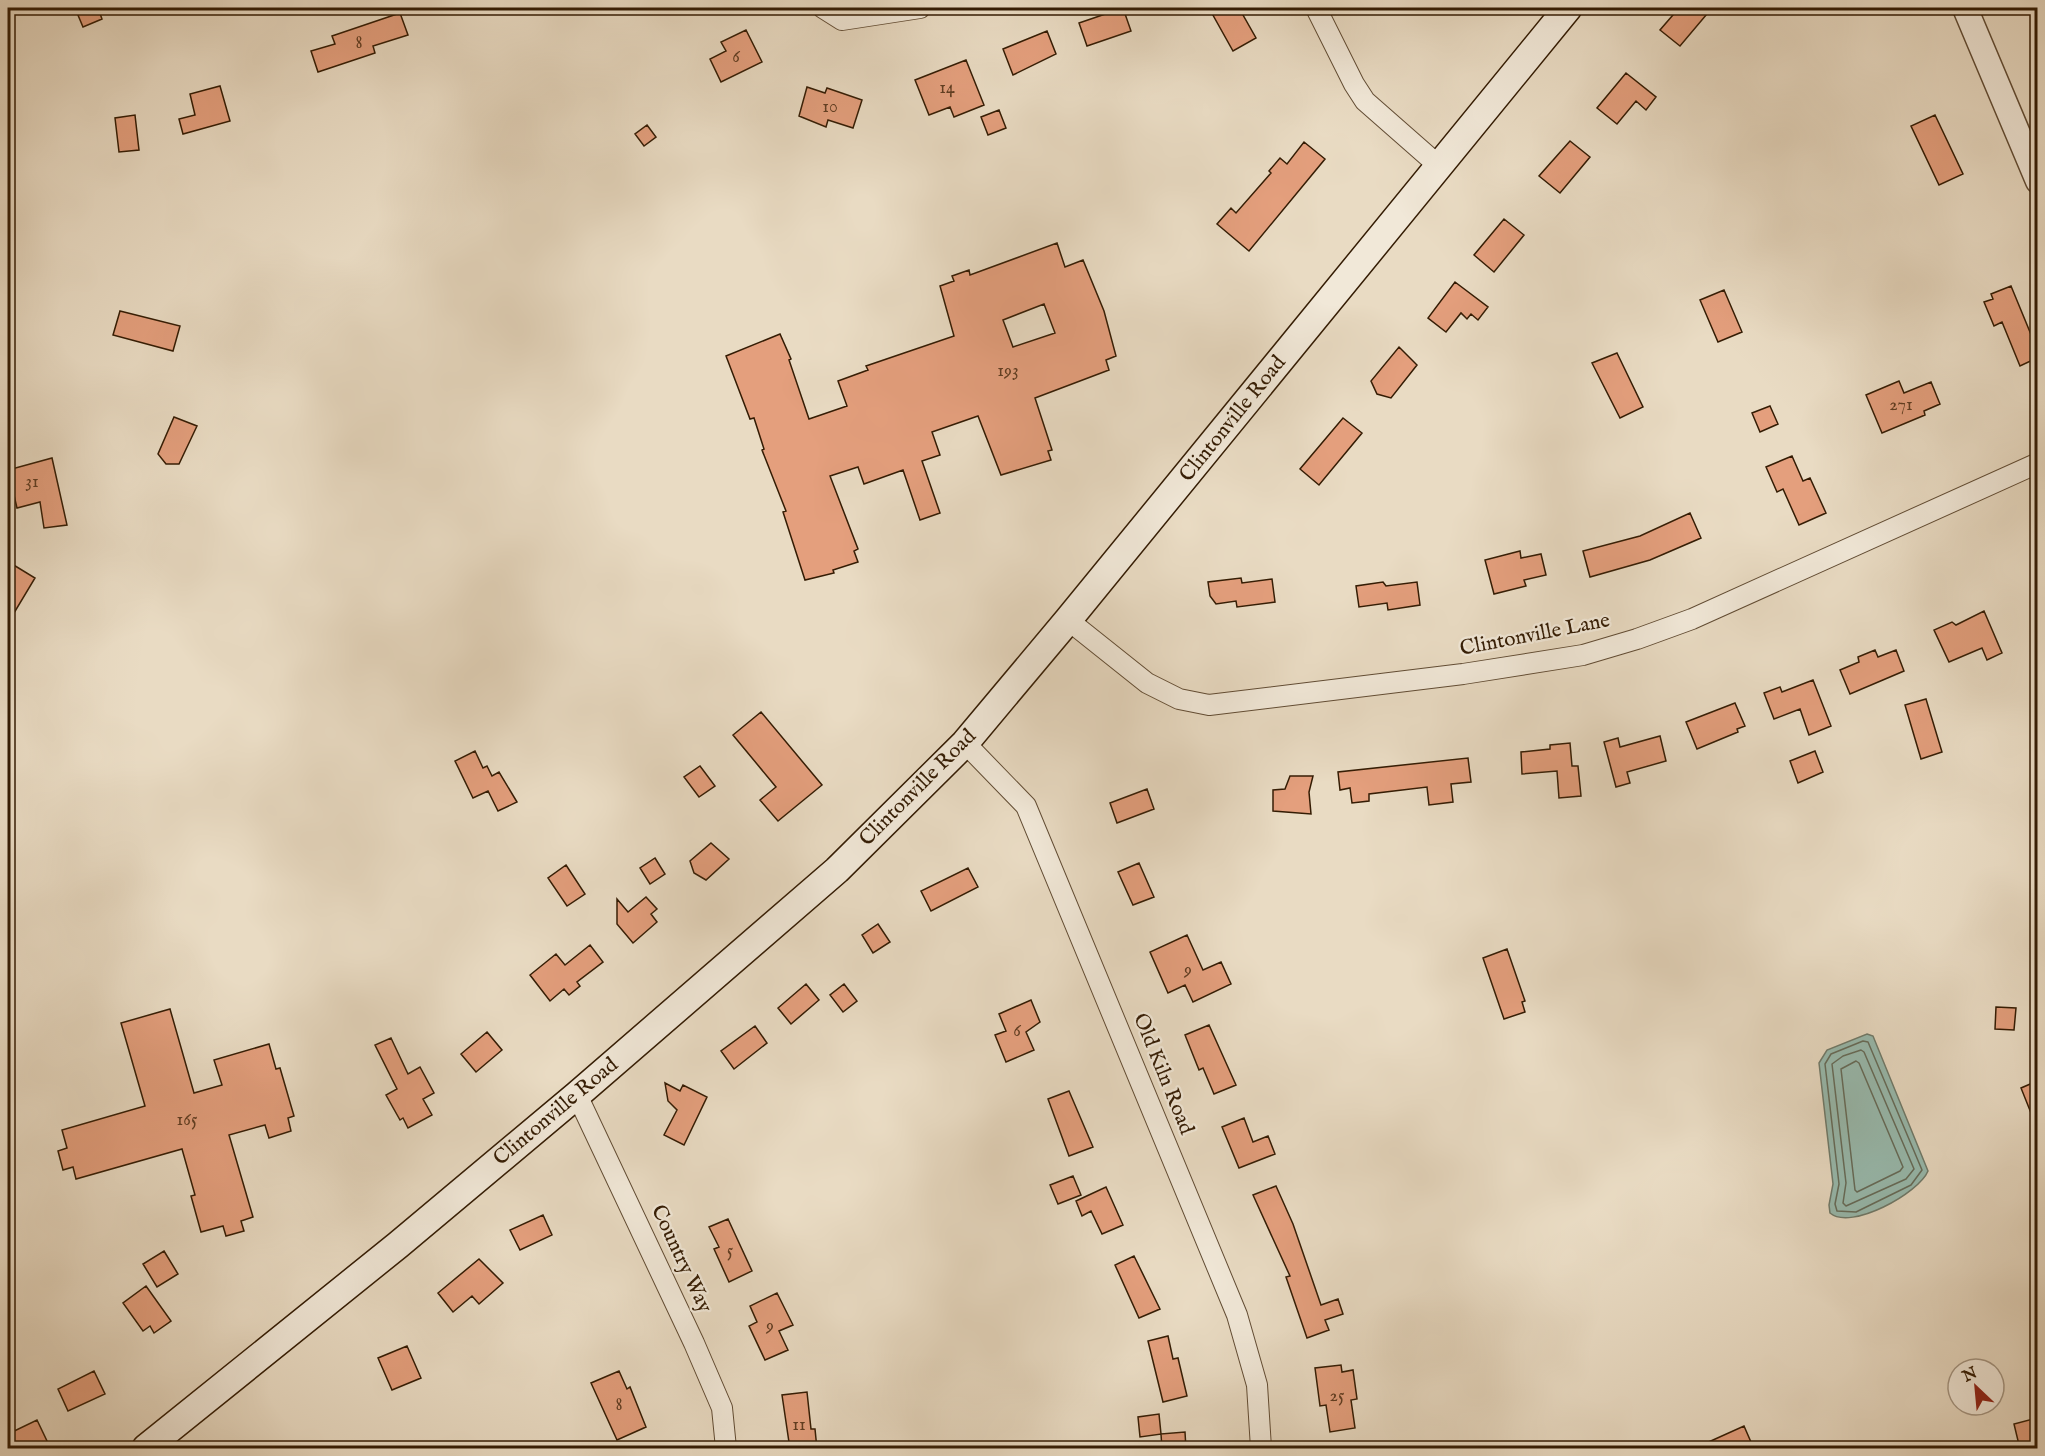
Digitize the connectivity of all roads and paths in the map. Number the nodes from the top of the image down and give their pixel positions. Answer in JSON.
{"nodes":[{"id":1,"x":823,"y":8,"type":"edge"},
{"id":2,"x":920,"y":8,"type":"edge"},
{"id":3,"x":1316,"y":8,"type":"edge"},
{"id":4,"x":1568,"y":8,"type":"edge"},
{"id":5,"x":1965,"y":8,"type":"edge"},
{"id":6,"x":1439,"y":166,"type":"junction"},
{"id":7,"x":2037,"y":182,"type":"edge"},
{"id":8,"x":2037,"y":463,"type":"edge"},
{"id":9,"x":1068,"y":620,"type":"junction"},
{"id":10,"x":965,"y":743,"type":"junction"},
{"id":11,"x":577,"y":1095,"type":"junction"},
{"id":12,"x":146,"y":1449,"type":"edge"},
{"id":13,"x":726,"y":1449,"type":"edge"},
{"id":14,"x":1261,"y":1449,"type":"edge"}],
"edges":[{"from":1,"to":2,"type":"street"},
{"from":3,"to":6,"type":"street"},
{"from":4,"to":6,"type":"main road","name":"Clintonville Road"},
{"from":5,"to":7,"type":"street"},
{"from":6,"to":9,"type":"main road","name":"Clintonville Road"},
{"from":8,"to":9,"type":"street","name":"Clintonville Lane"},
{"from":9,"to":10,"type":"main road","name":"Clintonville Road"},
{"from":10,"to":11,"type":"main road","name":"Clintonville Road"},
{"from":10,"to":14,"type":"street","name":"Old Kiln Road"},
{"from":11,"to":12,"type":"main road","name":"Clintonville Road"},
{"from":11,"to":13,"type":"street","name":"Country Way"}]}
